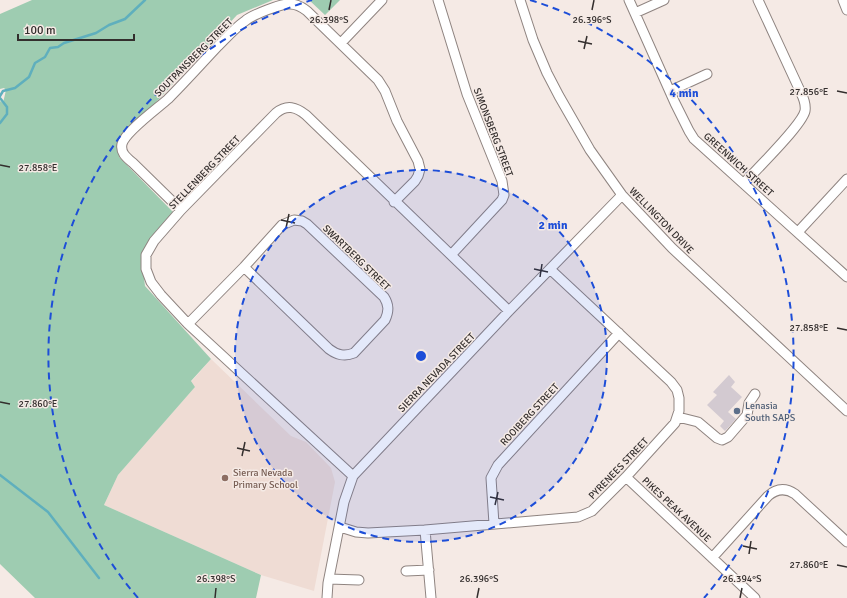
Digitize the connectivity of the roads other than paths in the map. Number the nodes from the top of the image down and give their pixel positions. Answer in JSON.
{"nodes":[{"id":1,"x":382,"y":0,"type":"edge"},
{"id":2,"x":438,"y":0,"type":"edge"},
{"id":3,"x":520,"y":0,"type":"edge"},
{"id":4,"x":629,"y":0,"type":"edge"},
{"id":5,"x":664,"y":0,"type":"edge"},
{"id":6,"x":758,"y":0,"type":"edge"},
{"id":7,"x":843,"y":0,"type":"edge"},
{"id":8,"x":847,"y":10,"type":"edge"},
{"id":9,"x":636,"y":14,"type":"junction"},
{"id":10,"x":341,"y":43,"type":"junction"},
{"id":11,"x":707,"y":74,"type":"dead end"},
{"id":12,"x":670,"y":91,"type":"junction"},
{"id":13,"x":847,"y":179,"type":"edge"},
{"id":14,"x":744,"y":183,"type":"junction"},
{"id":15,"x":622,"y":195,"type":"junction"},
{"id":16,"x":394,"y":202,"type":"junction"},
{"id":17,"x":182,"y":210,"type":"junction"},
{"id":18,"x":798,"y":232,"type":"junction"},
{"id":19,"x":451,"y":254,"type":"junction"},
{"id":20,"x":244,"y":267,"type":"junction"},
{"id":21,"x":550,"y":270,"type":"junction"},
{"id":22,"x":847,"y":277,"type":"edge"},
{"id":23,"x":509,"y":311,"type":"junction"},
{"id":24,"x":188,"y":324,"type":"junction"},
{"id":25,"x":619,"y":333,"type":"junction"},
{"id":26,"x":755,"y":394,"type":"dead end"},
{"id":27,"x":847,"y":411,"type":"edge"},
{"id":28,"x":678,"y":417,"type":"junction"},
{"id":29,"x":352,"y":476,"type":"junction"},
{"id":30,"x":626,"y":476,"type":"junction"},
{"id":31,"x":494,"y":524,"type":"junction"},
{"id":32,"x":340,"y":527,"type":"junction"},
{"id":33,"x":425,"y":530,"type":"junction"},
{"id":34,"x":847,"y":542,"type":"edge"},
{"id":35,"x":712,"y":558,"type":"junction"},
{"id":36,"x":429,"y":570,"type":"junction"},
{"id":37,"x":406,"y":571,"type":"dead end"},
{"id":38,"x":329,"y":579,"type":"junction"},
{"id":39,"x":359,"y":580,"type":"dead end"},
{"id":40,"x":327,"y":598,"type":"edge"},
{"id":41,"x":431,"y":598,"type":"edge"},
{"id":42,"x":755,"y":598,"type":"edge"}],
"edges":[{"from":1,"to":10,"type":"street"},
{"from":2,"to":19,"type":"street","name":"SIMONSBERG STREET"},
{"from":3,"to":15,"type":"street","name":"WELLINGTON DRIVE"},
{"from":4,"to":9,"type":"street","name":"GREENWICH STREET"},
{"from":5,"to":9,"type":"street"},
{"from":6,"to":14,"type":"street"},
{"from":7,"to":8,"type":"street"},
{"from":9,"to":12,"type":"street","name":"GREENWICH STREET"},
{"from":10,"to":16,"type":"street","name":"SOUTPANSBERG STREET"},
{"from":10,"to":17,"type":"street","name":"SOUTPANSBERG STREET"},
{"from":11,"to":12,"type":"street"},
{"from":12,"to":14,"type":"street","name":"GREENWICH STREET"},
{"from":13,"to":18,"type":"street"},
{"from":14,"to":18,"type":"street","name":"GREENWICH STREET"},
{"from":15,"to":21,"type":"street","name":"SIERRA NEVADA STREET"},
{"from":15,"to":27,"type":"street","name":"WELLINGTON DRIVE"},
{"from":16,"to":17,"type":"street","name":"STELLENBERG STREET"},
{"from":16,"to":19,"type":"street","name":"STELLENBERG STREET"},
{"from":17,"to":24,"type":"street","name":"STELLENBERG STREET"},
{"from":18,"to":22,"type":"street","name":"GREENWICH STREET"},
{"from":19,"to":23,"type":"street","name":"STELLENBERG STREET"},
{"from":20,"to":20,"type":"street","name":"SWARTBERG STREET"},
{"from":20,"to":24,"type":"street","name":"SWARTBERG STREET"},
{"from":21,"to":23,"type":"street","name":"SIERRA NEVADA STREET"},
{"from":21,"to":25,"type":"street"},
{"from":23,"to":29,"type":"street","name":"SIERRA NEVADA STREET"},
{"from":24,"to":29,"type":"street","name":"STELLENBERG STREET"},
{"from":25,"to":28,"type":"street"},
{"from":25,"to":31,"type":"street","name":"ROOIBERG STREET"},
{"from":26,"to":28,"type":"street"},
{"from":28,"to":30,"type":"street","name":"PYRENEES STREET"},
{"from":29,"to":32,"type":"street","name":"SIERRA NEVADA STREET"},
{"from":30,"to":31,"type":"street","name":"PYRENEES STREET"},
{"from":30,"to":35,"type":"street","name":"PIKES PEAK AVENUE"},
{"from":31,"to":33,"type":"street","name":"PYRENEES STREET"},
{"from":32,"to":33,"type":"street","name":"PYRENEES STREET"},
{"from":32,"to":38,"type":"street","name":"SIERRA NEVADA STREET"},
{"from":33,"to":36,"type":"street"},
{"from":34,"to":35,"type":"street","name":"PIKES PEAK AVENUE"},
{"from":35,"to":42,"type":"street","name":"PIKES PEAK AVENUE"},
{"from":36,"to":37,"type":"street"},
{"from":36,"to":41,"type":"street"},
{"from":38,"to":39,"type":"street"},
{"from":38,"to":40,"type":"street","name":"SIERRA NEVADA STREET"}]}
